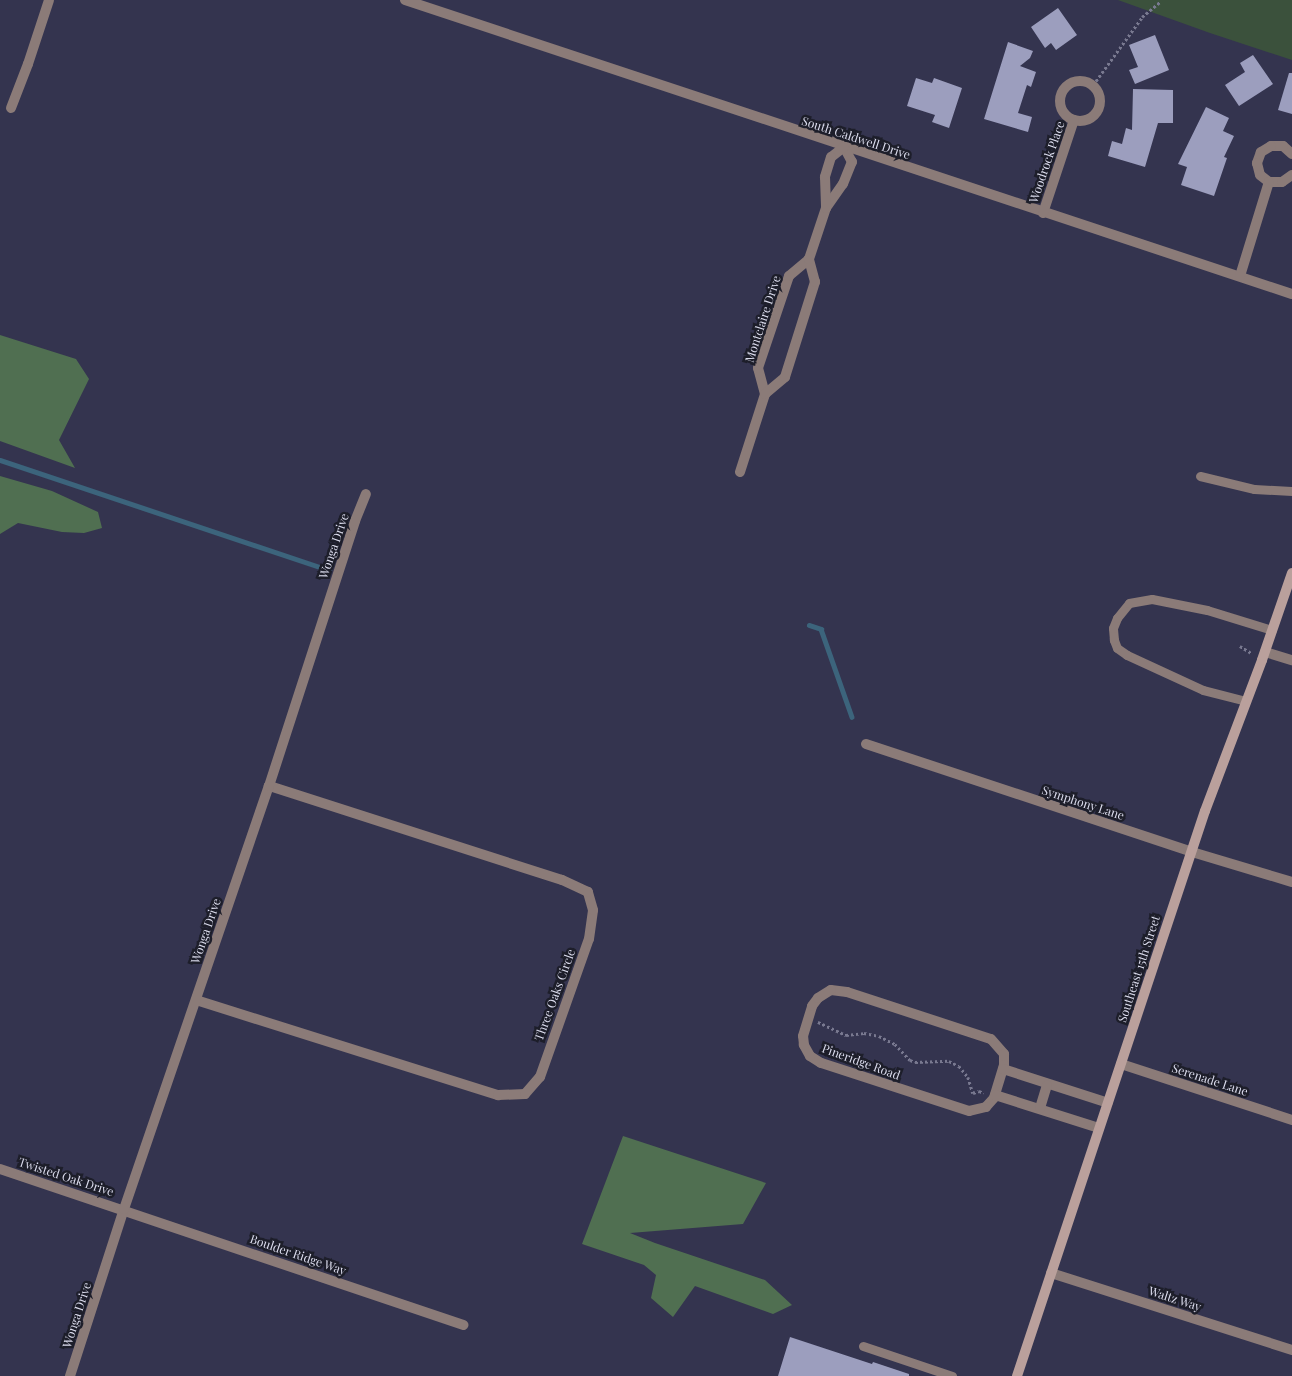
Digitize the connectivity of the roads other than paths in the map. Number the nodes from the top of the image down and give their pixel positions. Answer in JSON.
{"nodes":[{"id":1,"x":49,"y":0,"type":"edge"},
{"id":2,"x":405,"y":0,"type":"edge"},
{"id":3,"x":417,"y":2,"type":"edge"},
{"id":4,"x":11,"y":108,"type":"dead end"},
{"id":5,"x":1074,"y":120,"type":"junction"},
{"id":6,"x":844,"y":147,"type":"junction"},
{"id":7,"x":1292,"y":154,"type":"edge"},
{"id":8,"x":1292,"y":175,"type":"edge"},
{"id":9,"x":825,"y":177,"type":"junction"},
{"id":10,"x":1269,"y":182,"type":"junction"},
{"id":11,"x":843,"y":184,"type":"junction"},
{"id":12,"x":826,"y":208,"type":"junction"},
{"id":13,"x":1043,"y":213,"type":"junction"},
{"id":14,"x":809,"y":259,"type":"junction"},
{"id":15,"x":1240,"y":276,"type":"junction"},
{"id":16,"x":1292,"y":294,"type":"edge"},
{"id":17,"x":766,"y":394,"type":"junction"},
{"id":18,"x":740,"y":472,"type":"dead end"},
{"id":19,"x":1200,"y":476,"type":"dead end"},
{"id":20,"x":1292,"y":491,"type":"edge"},
{"id":21,"x":366,"y":494,"type":"dead end"},
{"id":22,"x":1292,"y":573,"type":"edge"},
{"id":23,"x":1272,"y":630,"type":"junction"},
{"id":24,"x":1265,"y":652,"type":"junction"},
{"id":25,"x":1292,"y":660,"type":"edge"},
{"id":26,"x":1246,"y":702,"type":"junction"},
{"id":27,"x":866,"y":744,"type":"dead end"},
{"id":28,"x":269,"y":786,"type":"junction"},
{"id":29,"x":1192,"y":852,"type":"junction"},
{"id":30,"x":1292,"y":882,"type":"edge"},
{"id":31,"x":196,"y":1000,"type":"junction"},
{"id":32,"x":1121,"y":1064,"type":"junction"},
{"id":33,"x":1003,"y":1069,"type":"junction"},
{"id":34,"x":1047,"y":1085,"type":"junction"},
{"id":35,"x":991,"y":1095,"type":"junction"},
{"id":36,"x":1108,"y":1104,"type":"junction"},
{"id":37,"x":1040,"y":1108,"type":"junction"},
{"id":38,"x":1292,"y":1120,"type":"edge"},
{"id":39,"x":1099,"y":1128,"type":"junction"},
{"id":40,"x":0,"y":1168,"type":"edge"},
{"id":41,"x":124,"y":1209,"type":"junction"},
{"id":42,"x":1051,"y":1272,"type":"junction"},
{"id":43,"x":463,"y":1325,"type":"dead end"},
{"id":44,"x":863,"y":1346,"type":"dead end"},
{"id":45,"x":1292,"y":1350,"type":"edge"},
{"id":46,"x":70,"y":1376,"type":"edge"},
{"id":47,"x":952,"y":1376,"type":"edge"},
{"id":48,"x":1017,"y":1376,"type":"edge"}],
"edges":[{"from":1,"to":4,"type":"street"},
{"from":2,"to":3,"type":"street","name":"South Caldwell Drive"},
{"from":3,"to":6,"type":"street","name":"South Caldwell Drive"},
{"from":5,"to":5,"type":"street","name":"Woodrock Place"},
{"from":5,"to":13,"type":"street","name":"Woodrock Place"},
{"from":6,"to":9,"type":"street"},
{"from":6,"to":11,"type":"street"},
{"from":6,"to":13,"type":"street","name":"South Caldwell Drive"},
{"from":7,"to":10,"type":"street"},
{"from":8,"to":10,"type":"street"},
{"from":9,"to":11,"type":"street"},
{"from":9,"to":12,"type":"street"},
{"from":10,"to":15,"type":"street"},
{"from":11,"to":12,"type":"street"},
{"from":12,"to":14,"type":"street"},
{"from":13,"to":15,"type":"street","name":"South Caldwell Drive"},
{"from":14,"to":17,"type":"street"},
{"from":14,"to":17,"type":"street","name":"Montclaire Drive"},
{"from":15,"to":16,"type":"street","name":"South Caldwell Drive"},
{"from":17,"to":18,"type":"street"},
{"from":19,"to":20,"type":"lane"},
{"from":21,"to":28,"type":"street","name":"Wonga Drive"},
{"from":22,"to":23,"type":"main road","name":"Southeast 15th Street"},
{"from":23,"to":24,"type":"main road","name":"Southeast 15th Street"},
{"from":23,"to":26,"type":"lane"},
{"from":24,"to":25,"type":"street"},
{"from":24,"to":26,"type":"main road","name":"Southeast 15th Street"},
{"from":26,"to":29,"type":"main road","name":"Southeast 15th Street"},
{"from":27,"to":29,"type":"street","name":"Symphony Lane"},
{"from":28,"to":31,"type":"street","name":"Wonga Drive"},
{"from":28,"to":31,"type":"street","name":"Three Oaks Circle"},
{"from":29,"to":30,"type":"street","name":"Symphony Lane"},
{"from":29,"to":32,"type":"main road","name":"Southeast 15th Street"},
{"from":31,"to":41,"type":"street","name":"Wonga Drive"},
{"from":32,"to":36,"type":"main road","name":"Southeast 15th Street"},
{"from":32,"to":38,"type":"street","name":"Serenade Lane"},
{"from":33,"to":34,"type":"street"},
{"from":33,"to":35,"type":"street","name":"Pineridge Road"},
{"from":33,"to":35,"type":"street","name":"Pineridge Road"},
{"from":34,"to":36,"type":"street"},
{"from":34,"to":37,"type":"street"},
{"from":35,"to":37,"type":"street"},
{"from":36,"to":39,"type":"main road","name":"Southeast 15th Street"},
{"from":37,"to":39,"type":"street"},
{"from":39,"to":42,"type":"main road","name":"Southeast 15th Street"},
{"from":40,"to":41,"type":"street","name":"Twisted Oak Drive"},
{"from":41,"to":43,"type":"street","name":"Boulder Ridge Way"},
{"from":41,"to":46,"type":"street","name":"Wonga Drive"},
{"from":42,"to":45,"type":"street","name":"Waltz Way"},
{"from":42,"to":48,"type":"main road","name":"Southeast 15th Street"},
{"from":44,"to":47,"type":"lane"}]}
